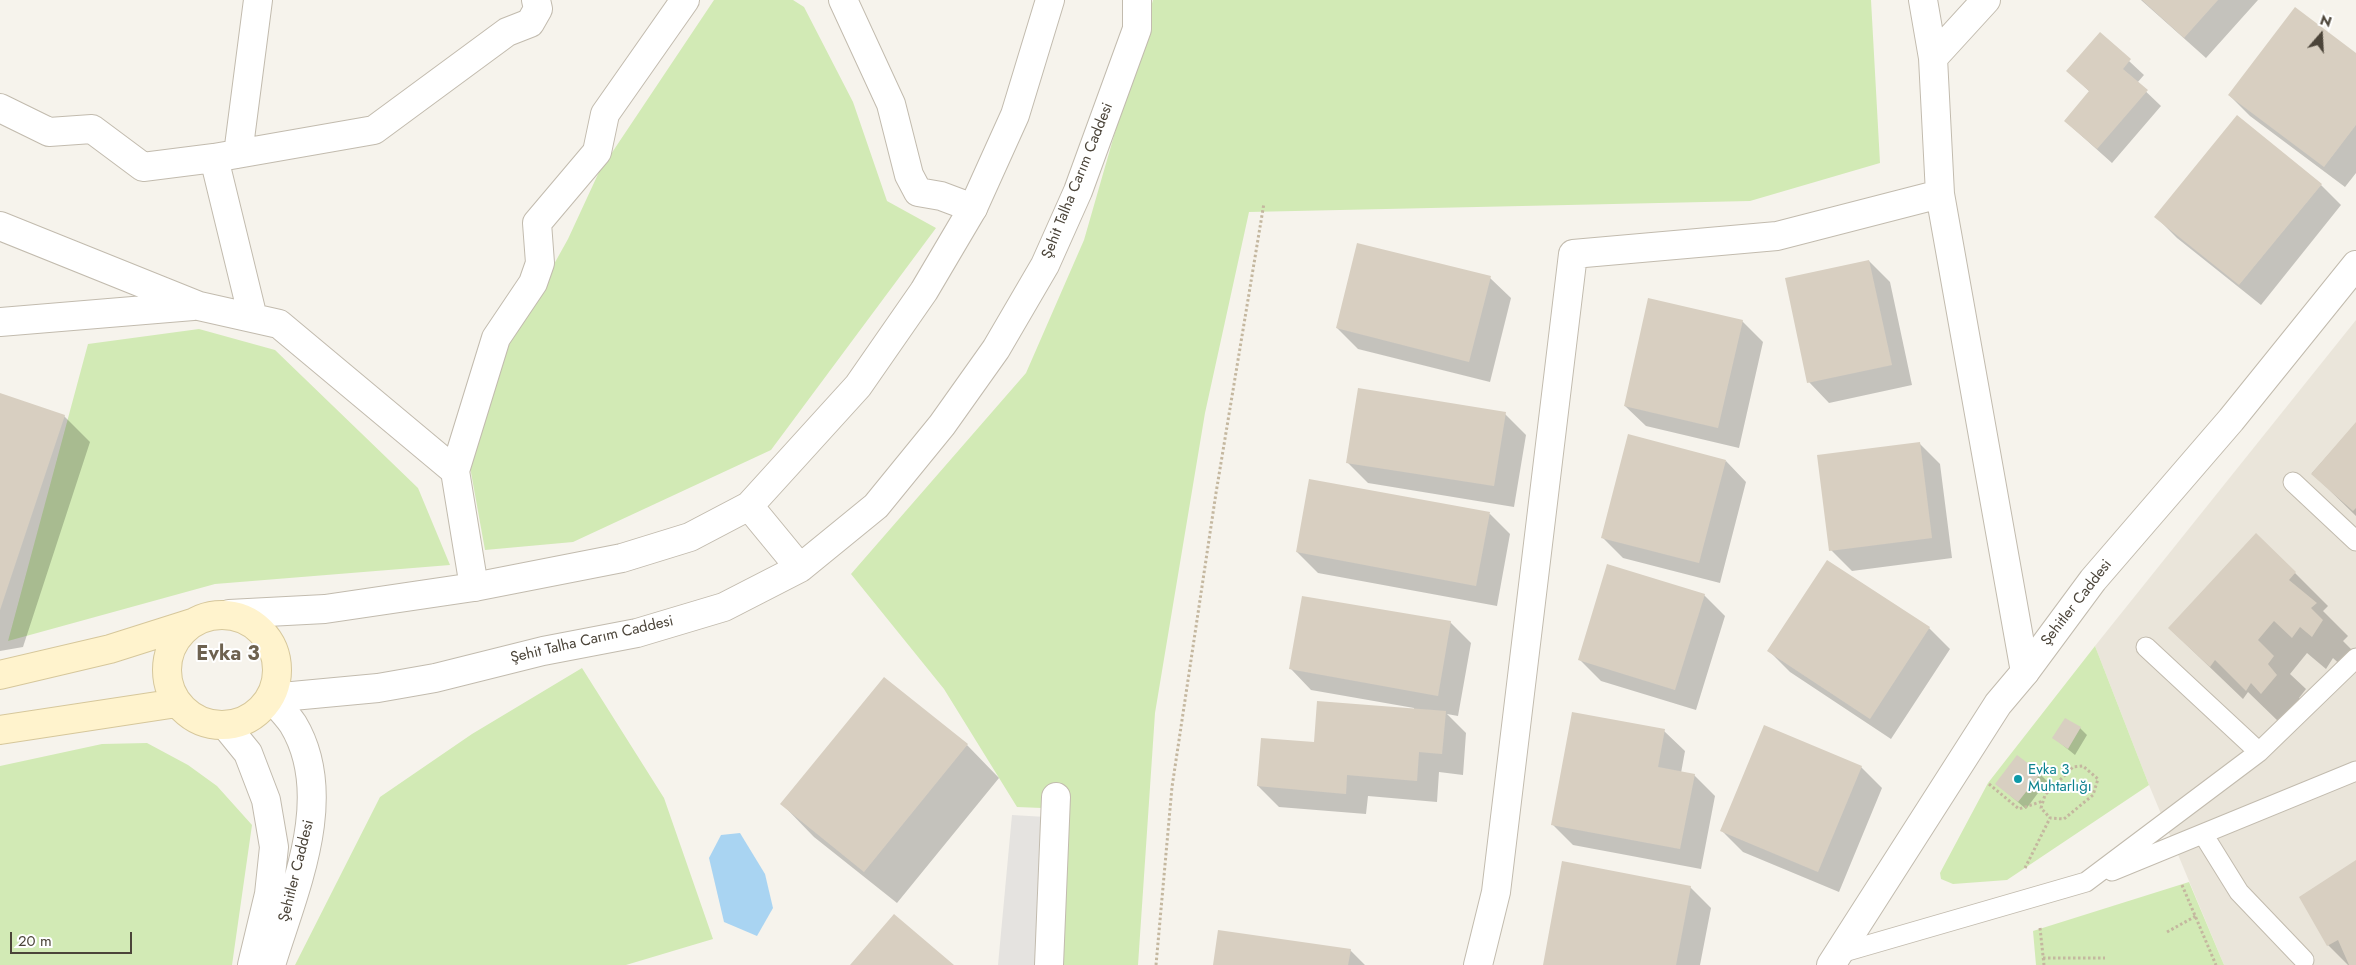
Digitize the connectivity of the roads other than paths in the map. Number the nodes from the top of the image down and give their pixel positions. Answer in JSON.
{"nodes":[{"id":1,"x":258,"y":0,"type":"edge"},
{"id":2,"x":536,"y":0,"type":"edge"},
{"id":3,"x":685,"y":0,"type":"edge"},
{"id":4,"x":843,"y":0,"type":"edge"},
{"id":5,"x":1050,"y":0,"type":"edge"},
{"id":6,"x":1137,"y":0,"type":"edge"},
{"id":7,"x":1923,"y":0,"type":"edge"},
{"id":8,"x":1986,"y":0,"type":"edge"},
{"id":9,"x":1933,"y":58,"type":"junction"},
{"id":10,"x":0,"y":108,"type":"edge"},
{"id":11,"x":226,"y":156,"type":"junction"},
{"id":12,"x":1940,"y":194,"type":"junction"},
{"id":13,"x":973,"y":208,"type":"junction"},
{"id":14,"x":0,"y":226,"type":"edge"},
{"id":15,"x":2356,"y":265,"type":"edge"},
{"id":16,"x":200,"y":306,"type":"junction"},
{"id":17,"x":253,"y":318,"type":"junction"},
{"id":18,"x":0,"y":322,"type":"edge"},
{"id":19,"x":455,"y":471,"type":"junction"},
{"id":20,"x":2293,"y":482,"type":"dead end"},
{"id":21,"x":749,"y":506,"type":"junction"},
{"id":22,"x":2356,"y":541,"type":"edge"},
{"id":23,"x":800,"y":568,"type":"junction"},
{"id":24,"x":474,"y":587,"type":"junction"},
{"id":25,"x":229,"y":614,"type":"junction"},
{"id":26,"x":194,"y":622,"type":"junction"},
{"id":27,"x":2146,"y":647,"type":"dead end"},
{"id":28,"x":2356,"y":658,"type":"edge"},
{"id":29,"x":2025,"y":672,"type":"junction"},
{"id":30,"x":0,"y":675,"type":"edge"},
{"id":31,"x":271,"y":698,"type":"junction"},
{"id":32,"x":177,"y":703,"type":"junction"},
{"id":33,"x":226,"y":726,"type":"junction"},
{"id":34,"x":0,"y":730,"type":"edge"},
{"id":35,"x":2260,"y":752,"type":"junction"},
{"id":36,"x":2356,"y":771,"type":"edge"},
{"id":37,"x":1056,"y":797,"type":"dead end"},
{"id":38,"x":2202,"y":834,"type":"junction"},
{"id":39,"x":2086,"y":882,"type":"junction"},
{"id":40,"x":1834,"y":960,"type":"edge"},
{"id":41,"x":2304,"y":960,"type":"dead end"},
{"id":42,"x":252,"y":965,"type":"edge"},
{"id":43,"x":271,"y":965,"type":"edge"},
{"id":44,"x":1049,"y":965,"type":"edge"},
{"id":45,"x":1478,"y":965,"type":"edge"}],
"edges":[{"from":1,"to":11,"type":"street"},
{"from":2,"to":11,"type":"street"},
{"from":3,"to":19,"type":"street"},
{"from":4,"to":13,"type":"street"},
{"from":5,"to":13,"type":"street"},
{"from":6,"to":23,"type":"street","name":"Şehit Talha Carım Caddesi"},
{"from":7,"to":9,"type":"street"},
{"from":8,"to":9,"type":"street"},
{"from":9,"to":12,"type":"street"},
{"from":10,"to":11,"type":"street"},
{"from":11,"to":17,"type":"street"},
{"from":12,"to":29,"type":"street"},
{"from":12,"to":45,"type":"street"},
{"from":13,"to":21,"type":"street"},
{"from":14,"to":16,"type":"street"},
{"from":15,"to":29,"type":"street","name":"Şehitler Caddesi"},
{"from":16,"to":17,"type":"street"},
{"from":16,"to":18,"type":"street"},
{"from":17,"to":19,"type":"street"},
{"from":19,"to":24,"type":"street"},
{"from":20,"to":22,"type":"lane"},
{"from":21,"to":23,"type":"street"},
{"from":21,"to":24,"type":"street"},
{"from":23,"to":31,"type":"street","name":"Şehit Talha Carım Caddesi"},
{"from":24,"to":25,"type":"street"},
{"from":25,"to":26,"type":"main road"},
{"from":25,"to":31,"type":"main road"},
{"from":26,"to":30,"type":"main road"},
{"from":26,"to":32,"type":"main road"},
{"from":27,"to":35,"type":"lane"},
{"from":28,"to":35,"type":"lane"},
{"from":29,"to":40,"type":"street","name":"Şehitler Caddesi"},
{"from":31,"to":33,"type":"main road"},
{"from":31,"to":43,"type":"street","name":"Şehitler Caddesi"},
{"from":32,"to":33,"type":"main road"},
{"from":32,"to":34,"type":"main road"},
{"from":33,"to":42,"type":"street","name":"Şehitler Caddesi"},
{"from":35,"to":39,"type":"lane"},
{"from":36,"to":38,"type":"lane"},
{"from":37,"to":44,"type":"street"},
{"from":38,"to":39,"type":"lane"},
{"from":38,"to":41,"type":"lane"},
{"from":39,"to":40,"type":"lane"}]}
